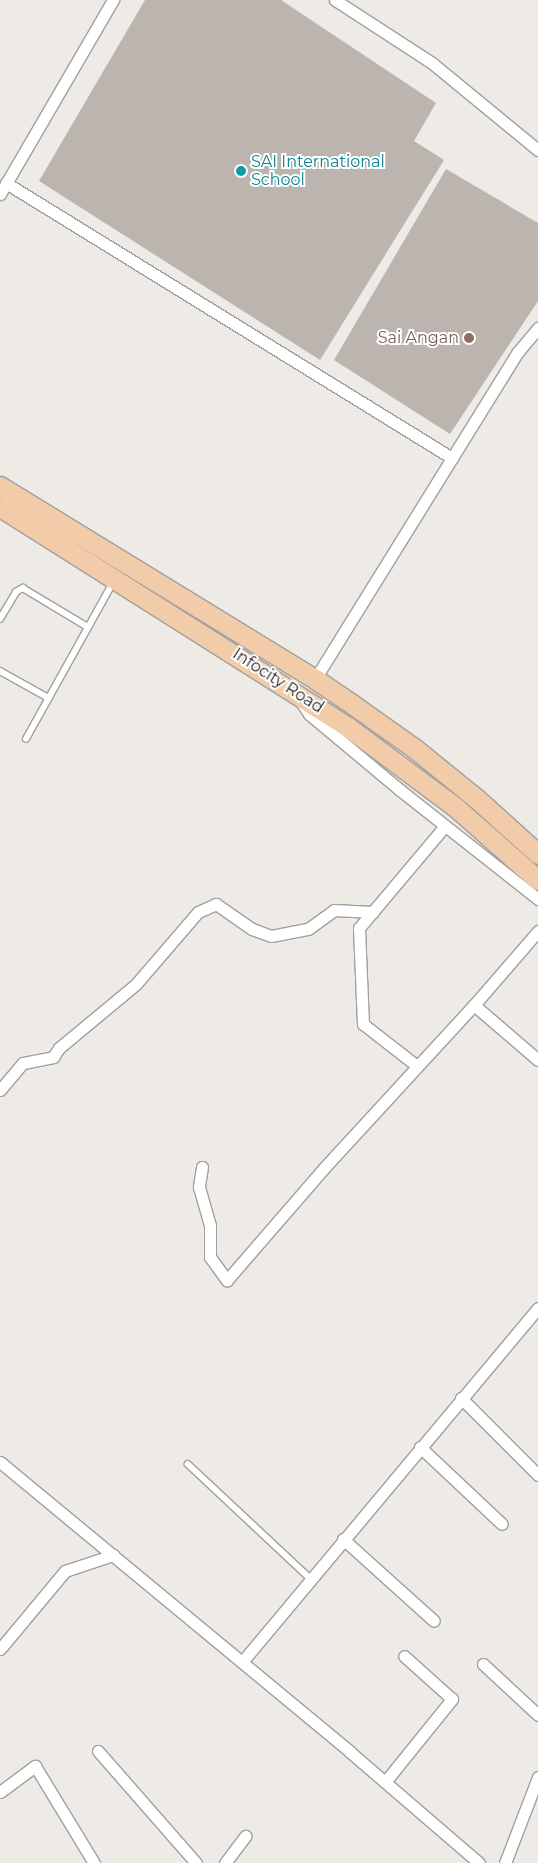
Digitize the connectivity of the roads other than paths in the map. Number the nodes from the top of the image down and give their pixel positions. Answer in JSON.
{"nodes":[{"id":1,"x":113,"y":0,"type":"edge"},
{"id":2,"x":335,"y":0,"type":"edge"},
{"id":3,"x":538,"y":150,"type":"edge"},
{"id":4,"x":6,"y":183,"type":"junction"},
{"id":5,"x":0,"y":194,"type":"edge"},
{"id":6,"x":538,"y":328,"type":"edge"},
{"id":7,"x":452,"y":458,"type":"junction"},
{"id":8,"x":0,"y":486,"type":"edge"},
{"id":9,"x":0,"y":507,"type":"edge"},
{"id":10,"x":115,"y":579,"type":"junction"},
{"id":11,"x":185,"y":599,"type":"junction"},
{"id":12,"x":175,"y":616,"type":"junction"},
{"id":13,"x":0,"y":619,"type":"edge"},
{"id":14,"x":88,"y":627,"type":"junction"},
{"id":15,"x":0,"y":671,"type":"edge"},
{"id":16,"x":315,"y":679,"type":"junction"},
{"id":17,"x":296,"y":692,"type":"junction"},
{"id":18,"x":49,"y":698,"type":"junction"},
{"id":19,"x":26,"y":739,"type":"dead end"},
{"id":20,"x":445,"y":826,"type":"junction"},
{"id":21,"x":535,"y":851,"type":"edge"},
{"id":22,"x":519,"y":863,"type":"junction"},
{"id":23,"x":538,"y":880,"type":"edge"},
{"id":24,"x":538,"y":899,"type":"edge"},
{"id":25,"x":373,"y":912,"type":"junction"},
{"id":26,"x":538,"y":932,"type":"edge"},
{"id":27,"x":474,"y":1005,"type":"junction"},
{"id":28,"x":538,"y":1060,"type":"edge"},
{"id":29,"x":416,"y":1066,"type":"junction"},
{"id":30,"x":0,"y":1090,"type":"edge"},
{"id":31,"x":202,"y":1167,"type":"dead end"},
{"id":32,"x":538,"y":1308,"type":"edge"},
{"id":33,"x":461,"y":1398,"type":"junction"},
{"id":34,"x":420,"y":1447,"type":"junction"},
{"id":35,"x":0,"y":1462,"type":"edge"},
{"id":36,"x":188,"y":1464,"type":"dead end"},
{"id":37,"x":538,"y":1475,"type":"edge"},
{"id":38,"x":502,"y":1524,"type":"dead end"},
{"id":39,"x":343,"y":1539,"type":"junction"},
{"id":40,"x":113,"y":1554,"type":"junction"},
{"id":41,"x":311,"y":1579,"type":"junction"},
{"id":42,"x":434,"y":1621,"type":"dead end"},
{"id":43,"x":0,"y":1649,"type":"edge"},
{"id":44,"x":404,"y":1656,"type":"dead end"},
{"id":45,"x":242,"y":1662,"type":"junction"},
{"id":46,"x":483,"y":1664,"type":"dead end"},
{"id":47,"x":538,"y":1715,"type":"edge"},
{"id":48,"x":98,"y":1751,"type":"dead end"},
{"id":49,"x":538,"y":1777,"type":"edge"},
{"id":50,"x":385,"y":1782,"type":"junction"},
{"id":51,"x":0,"y":1792,"type":"edge"},
{"id":52,"x":245,"y":1836,"type":"dead end"},
{"id":53,"x":471,"y":1861,"type":"edge"},
{"id":54,"x":94,"y":1863,"type":"edge"},
{"id":55,"x":196,"y":1863,"type":"edge"},
{"id":56,"x":225,"y":1863,"type":"edge"},
{"id":57,"x":505,"y":1863,"type":"edge"}],
"edges":[{"from":1,"to":4,"type":"street"},
{"from":2,"to":3,"type":"street"},
{"from":4,"to":5,"type":"street"},
{"from":4,"to":7,"type":"street"},
{"from":6,"to":7,"type":"street"},
{"from":7,"to":16,"type":"street"},
{"from":8,"to":11,"type":"main road","name":"Infocity Road"},
{"from":9,"to":10,"type":"main road","name":"Infocity Road"},
{"from":10,"to":12,"type":"main road","name":"Infocity Road"},
{"from":10,"to":14,"type":"lane"},
{"from":11,"to":12,"type":"main road"},
{"from":11,"to":16,"type":"main road","name":"Infocity Road"},
{"from":12,"to":17,"type":"main road","name":"Infocity Road"},
{"from":13,"to":14,"type":"lane"},
{"from":14,"to":18,"type":"lane"},
{"from":15,"to":18,"type":"lane"},
{"from":16,"to":21,"type":"main road","name":"Infocity Road"},
{"from":17,"to":20,"type":"street"},
{"from":17,"to":22,"type":"main road","name":"Infocity Road"},
{"from":18,"to":19,"type":"lane"},
{"from":20,"to":24,"type":"street"},
{"from":20,"to":25,"type":"street"},
{"from":21,"to":22,"type":"main road"},
{"from":22,"to":23,"type":"main road","name":"Infocity Road"},
{"from":25,"to":29,"type":"street"},
{"from":25,"to":30,"type":"street"},
{"from":26,"to":27,"type":"street"},
{"from":27,"to":28,"type":"street"},
{"from":27,"to":29,"type":"street"},
{"from":29,"to":31,"type":"street"},
{"from":32,"to":33,"type":"street"},
{"from":33,"to":34,"type":"street"},
{"from":33,"to":37,"type":"street"},
{"from":34,"to":38,"type":"street"},
{"from":34,"to":39,"type":"street"},
{"from":35,"to":40,"type":"street"},
{"from":36,"to":41,"type":"lane"},
{"from":39,"to":41,"type":"street"},
{"from":39,"to":42,"type":"street"},
{"from":40,"to":43,"type":"street"},
{"from":40,"to":45,"type":"street"},
{"from":41,"to":45,"type":"street"},
{"from":44,"to":50,"type":"street"},
{"from":45,"to":50,"type":"street"},
{"from":46,"to":47,"type":"street"},
{"from":48,"to":55,"type":"street"},
{"from":49,"to":57,"type":"street"},
{"from":50,"to":53,"type":"street"},
{"from":51,"to":54,"type":"street"},
{"from":52,"to":56,"type":"street"}]}
